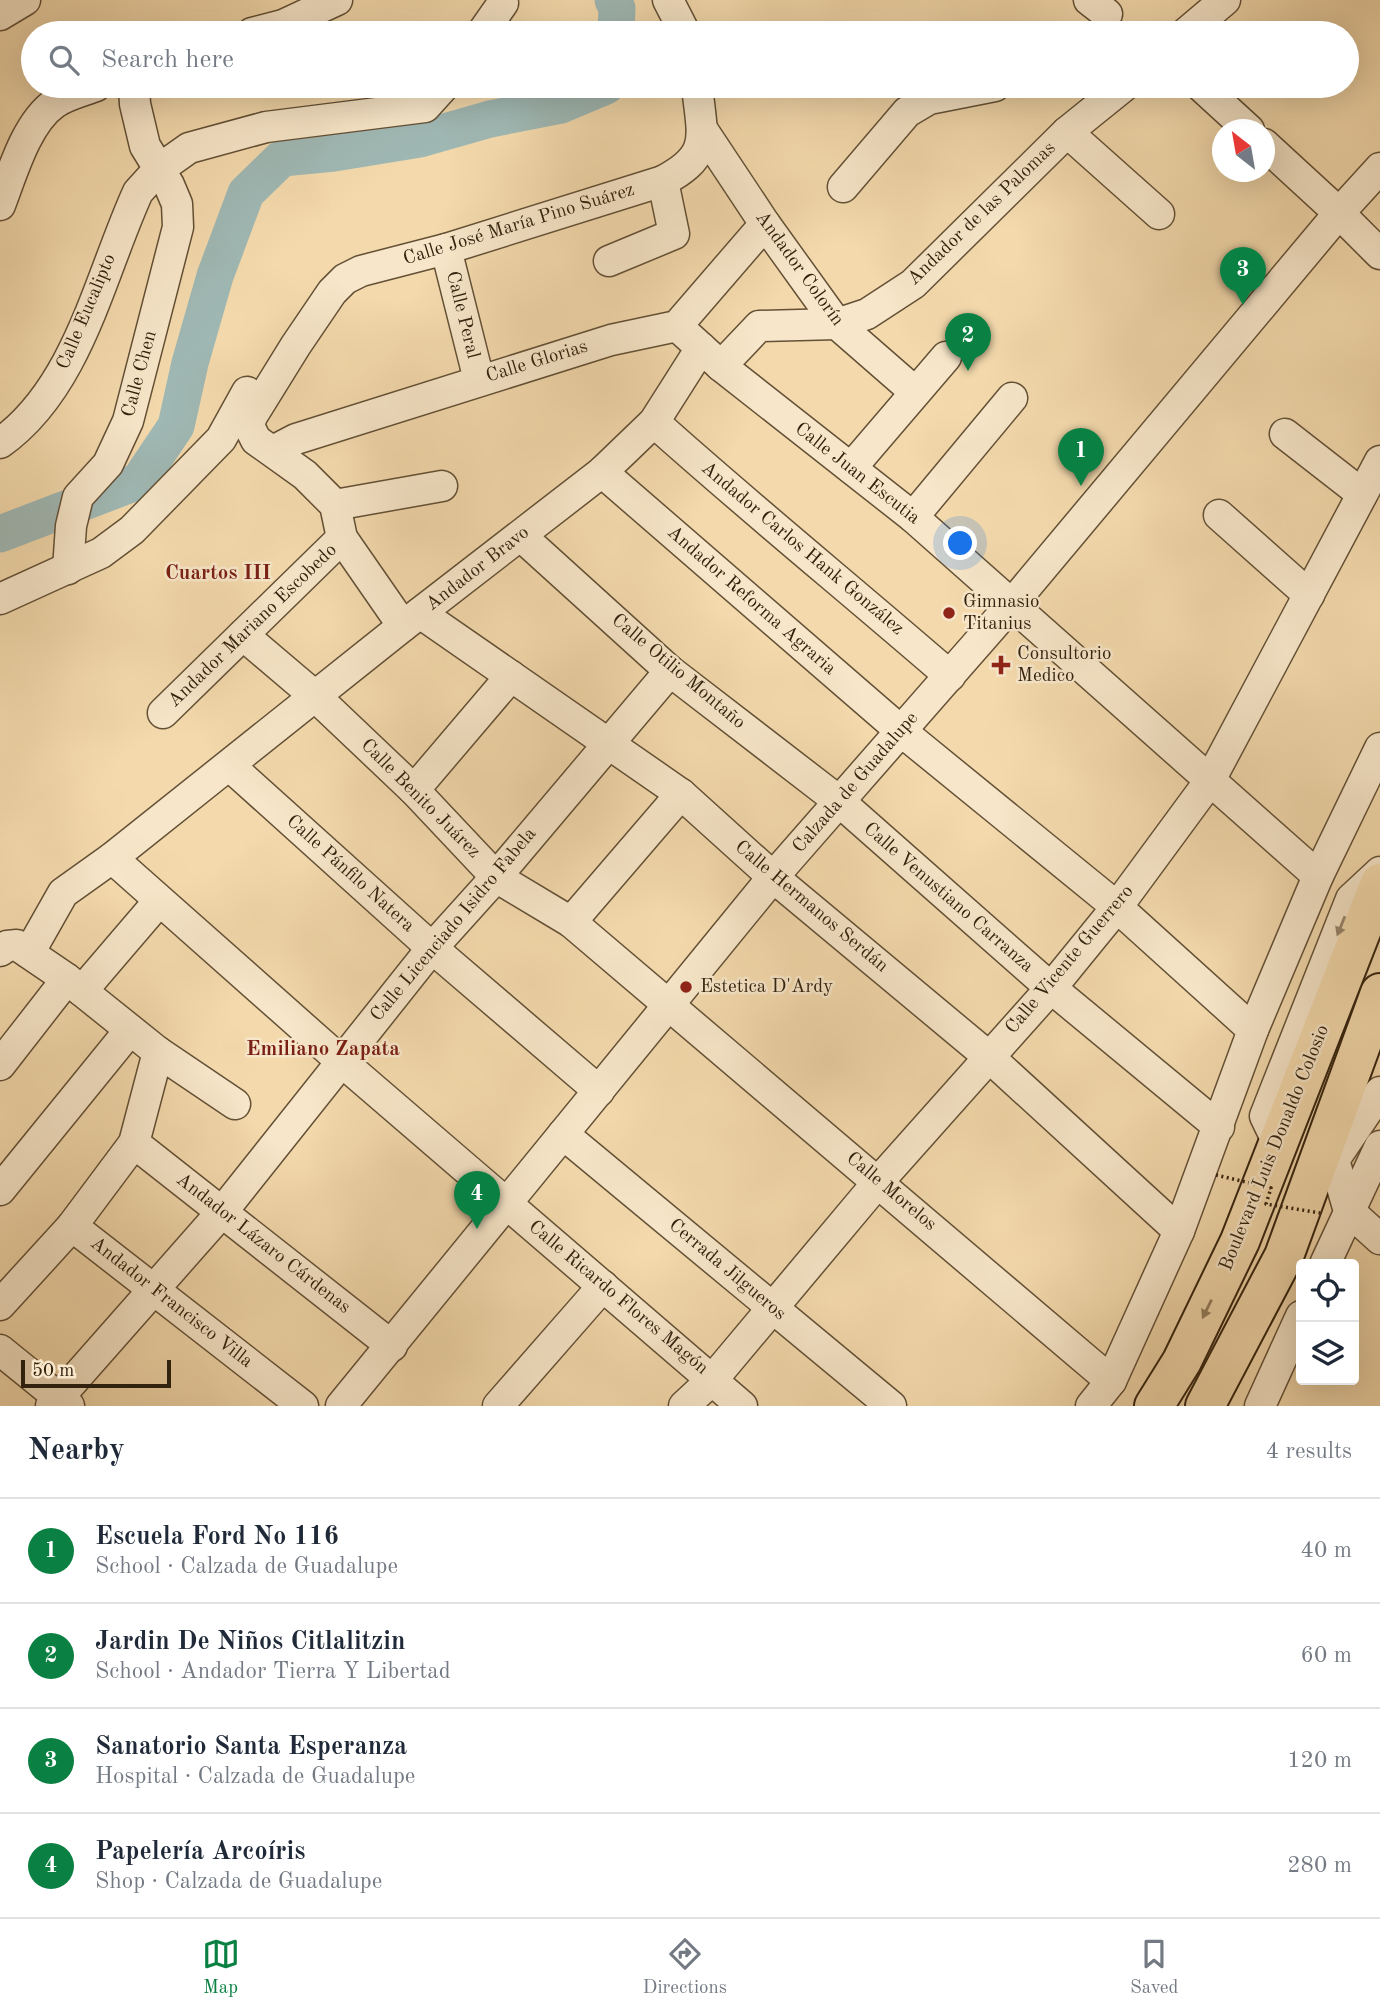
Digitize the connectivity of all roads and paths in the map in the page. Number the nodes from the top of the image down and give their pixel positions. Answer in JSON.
{"nodes":[{"id":1,"x":25,"y":0,"type":"edge"},
{"id":2,"x":337,"y":0,"type":"edge"},
{"id":3,"x":668,"y":0,"type":"edge"},
{"id":4,"x":1225,"y":0,"type":"edge"},
{"id":5,"x":503,"y":3,"type":"dead end"},
{"id":6,"x":0,"y":15,"type":"edge"},
{"id":7,"x":292,"y":21,"type":"edge"},
{"id":8,"x":490,"y":21,"type":"edge"},
{"id":9,"x":679,"y":21,"type":"edge"},
{"id":10,"x":1200,"y":21,"type":"edge"},
{"id":11,"x":68,"y":98,"type":"edge"},
{"id":12,"x":136,"y":98,"type":"edge"},
{"id":13,"x":424,"y":98,"type":"edge"},
{"id":14,"x":698,"y":98,"type":"edge"},
{"id":15,"x":934,"y":98,"type":"edge"},
{"id":16,"x":1109,"y":98,"type":"edge"},
{"id":17,"x":1214,"y":98,"type":"edge"},
{"id":18,"x":1237,"y":119,"type":"edge"},
{"id":19,"x":702,"y":129,"type":"junction"},
{"id":20,"x":1067,"y":132,"type":"junction"},
{"id":21,"x":1275,"y":153,"type":"edge"},
{"id":22,"x":1380,"y":168,"type":"edge"},
{"id":23,"x":158,"y":170,"type":"junction"},
{"id":24,"x":663,"y":181,"type":"junction"},
{"id":25,"x":843,"y":187,"type":"dead end"},
{"id":26,"x":0,"y":205,"type":"edge"},
{"id":27,"x":1339,"y":213,"type":"junction"},
{"id":28,"x":1159,"y":214,"type":"dead end"},
{"id":29,"x":765,"y":224,"type":"junction"},
{"id":30,"x":446,"y":249,"type":"junction"},
{"id":31,"x":1380,"y":254,"type":"edge"},
{"id":32,"x":609,"y":261,"type":"dead end"},
{"id":33,"x":836,"y":324,"type":"junction"},
{"id":34,"x":677,"y":326,"type":"junction"},
{"id":35,"x":296,"y":345,"type":"junction"},
{"id":36,"x":711,"y":357,"type":"junction"},
{"id":37,"x":946,"y":357,"type":"dead end"},
{"id":38,"x":479,"y":380,"type":"junction"},
{"id":39,"x":915,"y":392,"type":"junction"},
{"id":40,"x":1012,"y":398,"type":"dead end"},
{"id":41,"x":654,"y":422,"type":"junction"},
{"id":42,"x":1285,"y":435,"type":"dead end"},
{"id":43,"x":0,"y":443,"type":"edge"},
{"id":44,"x":273,"y":451,"type":"junction"},
{"id":45,"x":1380,"y":461,"type":"edge"},
{"id":46,"x":851,"y":468,"type":"junction"},
{"id":47,"x":602,"y":472,"type":"junction"},
{"id":48,"x":442,"y":486,"type":"dead end"},
{"id":49,"x":1362,"y":494,"type":"junction"},
{"id":50,"x":335,"y":505,"type":"junction"},
{"id":51,"x":1219,"y":514,"type":"dead end"},
{"id":52,"x":913,"y":517,"type":"junction"},
{"id":53,"x":521,"y":536,"type":"junction"},
{"id":54,"x":342,"y":538,"type":"junction"},
{"id":55,"x":68,"y":569,"type":"junction"},
{"id":56,"x":1309,"y":595,"type":"junction"},
{"id":57,"x":0,"y":598,"type":"edge"},
{"id":58,"x":1012,"y":604,"type":"junction"},
{"id":59,"x":412,"y":620,"type":"junction"},
{"id":60,"x":243,"y":635,"type":"junction"},
{"id":61,"x":670,"y":671,"type":"junction"},
{"id":62,"x":511,"y":676,"type":"junction"},
{"id":63,"x":950,"y":676,"type":"junction"},
{"id":64,"x":316,"y":697,"type":"junction"},
{"id":65,"x":163,"y":713,"type":"dead end"},
{"id":66,"x":901,"y":731,"type":"junction"},
{"id":67,"x":607,"y":744,"type":"junction"},
{"id":68,"x":1380,"y":748,"type":"edge"},
{"id":69,"x":230,"y":766,"type":"junction"},
{"id":70,"x":1209,"y":782,"type":"junction"},
{"id":71,"x":414,"y":790,"type":"junction"},
{"id":72,"x":681,"y":794,"type":"junction"},
{"id":73,"x":840,"y":802,"type":"junction"},
{"id":74,"x":112,"y":858,"type":"junction"},
{"id":75,"x":1380,"y":872,"type":"edge"},
{"id":76,"x":1318,"y":876,"type":"junction"},
{"id":77,"x":496,"y":877,"type":"junction"},
{"id":78,"x":773,"y":877,"type":"junction"},
{"id":79,"x":1380,"y":883,"type":"edge"},
{"id":80,"x":159,"y":901,"type":"junction"},
{"id":81,"x":1117,"y":907,"type":"junction"},
{"id":82,"x":571,"y":922,"type":"junction"},
{"id":83,"x":432,"y":948,"type":"junction"},
{"id":84,"x":14,"y":952,"type":"edge"},
{"id":85,"x":75,"y":985,"type":"junction"},
{"id":86,"x":1051,"y":988,"type":"junction"},
{"id":87,"x":1380,"y":993,"type":"edge"},
{"id":88,"x":669,"y":1006,"type":"junction"},
{"id":89,"x":130,"y":1030,"type":"junction"},
{"id":90,"x":1253,"y":1030,"type":"junction"},
{"id":91,"x":1380,"y":1038,"type":"edge"},
{"id":92,"x":158,"y":1052,"type":"junction"},
{"id":93,"x":989,"y":1057,"type":"junction"},
{"id":94,"x":341,"y":1061,"type":"junction"},
{"id":95,"x":0,"y":1065,"type":"edge"},
{"id":96,"x":600,"y":1091,"type":"junction"},
{"id":97,"x":1380,"y":1092,"type":"edge"},
{"id":98,"x":235,"y":1104,"type":"dead end"},
{"id":99,"x":1219,"y":1127,"type":"junction"},
{"id":100,"x":563,"y":1134,"type":"junction"},
{"id":101,"x":134,"y":1143,"type":"junction"},
{"id":102,"x":1278,"y":1143,"type":"junction"},
{"id":103,"x":1380,"y":1146,"type":"edge"},
{"id":104,"x":1334,"y":1160,"type":"junction"},
{"id":105,"x":1216,"y":1175,"type":"dead end"},
{"id":106,"x":879,"y":1181,"type":"junction"},
{"id":107,"x":0,"y":1190,"type":"edge"},
{"id":108,"x":506,"y":1204,"type":"junction"},
{"id":109,"x":1349,"y":1211,"type":"junction"},
{"id":110,"x":222,"y":1212,"type":"junction"},
{"id":111,"x":1320,"y":1213,"type":"dead end"},
{"id":112,"x":72,"y":1226,"type":"junction"},
{"id":113,"x":1179,"y":1231,"type":"junction"},
{"id":114,"x":1380,"y":1239,"type":"edge"},
{"id":115,"x":1284,"y":1256,"type":"junction"},
{"id":116,"x":1327,"y":1259,"type":"edge"},
{"id":117,"x":603,"y":1286,"type":"junction"},
{"id":118,"x":154,"y":1292,"type":"junction"},
{"id":119,"x":0,"y":1305,"type":"edge"},
{"id":120,"x":772,"y":1308,"type":"junction"},
{"id":121,"x":1298,"y":1322,"type":"edge"},
{"id":122,"x":392,"y":1346,"type":"junction"},
{"id":123,"x":0,"y":1350,"type":"edge"},
{"id":124,"x":713,"y":1379,"type":"junction"},
{"id":125,"x":1111,"y":1381,"type":"junction"},
{"id":126,"x":60,"y":1403,"type":"edge"},
{"id":127,"x":303,"y":1406,"type":"edge"},
{"id":128,"x":341,"y":1406,"type":"edge"},
{"id":129,"x":498,"y":1406,"type":"edge"},
{"id":130,"x":684,"y":1406,"type":"edge"},
{"id":131,"x":742,"y":1406,"type":"edge"},
{"id":132,"x":891,"y":1406,"type":"edge"},
{"id":133,"x":1090,"y":1406,"type":"edge"},
{"id":134,"x":1154,"y":1406,"type":"edge"},
{"id":135,"x":1205,"y":1406,"type":"edge"},
{"id":136,"x":1260,"y":1406,"type":"edge"}],
"edges":[{"from":1,"to":6,"type":"street"},
{"from":2,"to":7,"type":"street"},
{"from":3,"to":9,"type":"street"},
{"from":4,"to":10,"type":"street"},
{"from":5,"to":8,"type":"street"},
{"from":11,"to":26,"type":"street"},
{"from":12,"to":23,"type":"street","name":"Calle Chen"},
{"from":13,"to":23,"type":"street","name":"Calle Eucalipto"},
{"from":14,"to":19,"type":"street","name":"Calle José María Pino Suárez"},
{"from":15,"to":25,"type":"street"},
{"from":16,"to":20,"type":"street","name":"Andador de las Palomas"},
{"from":17,"to":18,"type":"street"},
{"from":19,"to":24,"type":"street","name":"Calle José María Pino Suárez"},
{"from":19,"to":29,"type":"street","name":"Andador Colorín"},
{"from":20,"to":28,"type":"street"},
{"from":20,"to":33,"type":"street","name":"Andador de las Palomas"},
{"from":21,"to":27,"type":"street"},
{"from":22,"to":27,"type":"street","name":"Calzada de Guadalupe"},
{"from":23,"to":43,"type":"street","name":"Calle Eucalipto"},
{"from":23,"to":55,"type":"street","name":"Calle Chen"},
{"from":24,"to":30,"type":"street","name":"Calle José María Pino Suárez"},
{"from":24,"to":32,"type":"street"},
{"from":27,"to":31,"type":"street"},
{"from":27,"to":58,"type":"street","name":"Calzada de Guadalupe"},
{"from":29,"to":33,"type":"street","name":"Andador Colorín"},
{"from":29,"to":34,"type":"street"},
{"from":30,"to":35,"type":"street","name":"Calle José María Pino Suárez"},
{"from":30,"to":38,"type":"street","name":"Calle Peral"},
{"from":33,"to":36,"type":"street","name":"Andador de las Palomas"},
{"from":33,"to":39,"type":"street","name":"Andador Colorín"},
{"from":34,"to":36,"type":"street","name":"Calle Juan Escutia"},
{"from":34,"to":38,"type":"street","name":"Calle Glorias"},
{"from":35,"to":44,"type":"street","name":"Calle José María Pino Suárez"},
{"from":35,"to":55,"type":"street"},
{"from":36,"to":41,"type":"street","name":"Andador Bravo"},
{"from":36,"to":46,"type":"street","name":"Calle Juan Escutia"},
{"from":37,"to":39,"type":"street"},
{"from":38,"to":44,"type":"street","name":"Calle Glorias"},
{"from":39,"to":46,"type":"street"},
{"from":40,"to":52,"type":"street"},
{"from":41,"to":47,"type":"street","name":"Andador Bravo"},
{"from":41,"to":63,"type":"street","name":"Andador Carlos Hank González"},
{"from":42,"to":49,"type":"street"},
{"from":44,"to":50,"type":"street"},
{"from":45,"to":49,"type":"street","name":"Calle Vicente Guerrero"},
{"from":46,"to":52,"type":"street","name":"Calle Juan Escutia"},
{"from":47,"to":53,"type":"street","name":"Andador Bravo"},
{"from":47,"to":66,"type":"street","name":"Andador Reforma Agraria"},
{"from":48,"to":50,"type":"street"},
{"from":49,"to":56,"type":"street","name":"Calle Vicente Guerrero"},
{"from":50,"to":54,"type":"street"},
{"from":51,"to":56,"type":"street"},
{"from":52,"to":58,"type":"street","name":"Calle Juan Escutia"},
{"from":53,"to":59,"type":"street","name":"Andador Bravo"},
{"from":53,"to":61,"type":"street","name":"Calle Otilio Montaño"},
{"from":54,"to":59,"type":"street"},
{"from":54,"to":60,"type":"street","name":"Andador Mariano Escobedo"},
{"from":55,"to":57,"type":"street"},
{"from":56,"to":70,"type":"street","name":"Calle Vicente Guerrero"},
{"from":58,"to":63,"type":"street","name":"Calzada de Guadalupe"},
{"from":58,"to":70,"type":"street","name":"Calle Juan Escutia"},
{"from":59,"to":62,"type":"street","name":"Calle Hermanos Serdán"},
{"from":59,"to":64,"type":"street","name":"Andador Bravo"},
{"from":60,"to":64,"type":"street","name":"Calle Benito Juárez"},
{"from":60,"to":65,"type":"street","name":"Andador Mariano Escobedo"},
{"from":61,"to":67,"type":"street","name":"Calle Licenciado Isidro Fabela"},
{"from":61,"to":73,"type":"street","name":"Calle Otilio Montaño"},
{"from":62,"to":67,"type":"street","name":"Calle Hermanos Serdán"},
{"from":62,"to":71,"type":"street"},
{"from":63,"to":66,"type":"street","name":"Calzada de Guadalupe"},
{"from":64,"to":69,"type":"street","name":"Andador Bravo"},
{"from":64,"to":71,"type":"street","name":"Calle Benito Juárez"},
{"from":66,"to":73,"type":"street","name":"Calzada de Guadalupe"},
{"from":66,"to":81,"type":"street","name":"Andador Reforma Agraria"},
{"from":67,"to":72,"type":"street","name":"Calle Hermanos Serdán"},
{"from":67,"to":77,"type":"street","name":"Calle Licenciado Isidro Fabela"},
{"from":68,"to":76,"type":"street"},
{"from":69,"to":74,"type":"street"},
{"from":69,"to":83,"type":"street","name":"Calle Pánfilo Natera"},
{"from":70,"to":76,"type":"street","name":"Calle Juan Escutia"},
{"from":70,"to":81,"type":"street","name":"Calle Vicente Guerrero"},
{"from":71,"to":77,"type":"street","name":"Calle Benito Juárez"},
{"from":72,"to":78,"type":"street","name":"Calle Hermanos Serdán"},
{"from":72,"to":82,"type":"street"},
{"from":73,"to":78,"type":"street","name":"Calzada de Guadalupe"},
{"from":73,"to":86,"type":"street","name":"Calle Venustiano Carranza"},
{"from":74,"to":80,"type":"street","name":"Calle Ricardo Flores Magón"},
{"from":74,"to":84,"type":"street"},
{"from":75,"to":102,"type":"street","one_way":true},
{"from":76,"to":90,"type":"street"},
{"from":77,"to":82,"type":"street","name":"Calle Benito Juárez"},
{"from":77,"to":83,"type":"street","name":"Calle Licenciado Isidro Fabela"},
{"from":78,"to":88,"type":"street","name":"Calzada de Guadalupe"},
{"from":78,"to":93,"type":"street","name":"Calle Hermanos Serdán"},
{"from":79,"to":102,"type":"highway","name":"Boulevard Luis Donaldo Colosio"},
{"from":80,"to":85,"type":"street"},
{"from":80,"to":94,"type":"street","name":"Calle Ricardo Flores Magón"},
{"from":81,"to":86,"type":"street","name":"Calle Vicente Guerrero"},
{"from":81,"to":90,"type":"street","name":"Andador Reforma Agraria"},
{"from":82,"to":88,"type":"street","name":"Calle Benito Juárez"},
{"from":83,"to":94,"type":"street","name":"Calle Licenciado Isidro Fabela"},
{"from":83,"to":96,"type":"street","name":"Calle Pánfilo Natera"},
{"from":84,"to":85,"type":"street"},
{"from":85,"to":89,"type":"street"},
{"from":85,"to":95,"type":"street"},
{"from":86,"to":93,"type":"street","name":"Calle Vicente Guerrero"},
{"from":86,"to":99,"type":"street","name":"Calle Venustiano Carranza"},
{"from":87,"to":115,"type":"highway"},
{"from":88,"to":96,"type":"street","name":"Calzada de Guadalupe"},
{"from":88,"to":106,"type":"street","name":"Calle Morelos"},
{"from":89,"to":92,"type":"street"},
{"from":89,"to":107,"type":"street"},
{"from":90,"to":99,"type":"street"},
{"from":91,"to":104,"type":"street"},
{"from":92,"to":98,"type":"street"},
{"from":92,"to":101,"type":"street"},
{"from":93,"to":106,"type":"street","name":"Calle Vicente Guerrero"},
{"from":93,"to":113,"type":"street","name":"Calle Hermanos Serdán"},
{"from":94,"to":108,"type":"street","name":"Calle Ricardo Flores Magón"},
{"from":94,"to":110,"type":"street","name":"Calle Licenciado Isidro Fabela"},
{"from":96,"to":100,"type":"street","name":"Calzada de Guadalupe"},
{"from":97,"to":104,"type":"street"},
{"from":99,"to":113,"type":"street"},
{"from":100,"to":108,"type":"street","name":"Calzada de Guadalupe"},
{"from":100,"to":120,"type":"street","name":"Cerrada Jilgueros"},
{"from":101,"to":110,"type":"street","name":"Andador Lázaro Cárdenas"},
{"from":101,"to":112,"type":"street"},
{"from":102,"to":134,"type":"highway","name":"Boulevard Luis Donaldo Colosio","one_way":true},
{"from":103,"to":109,"type":"street"},
{"from":104,"to":109,"type":"street"},
{"from":104,"to":115,"type":"street"},
{"from":105,"to":111,"type":"path","bridge":true},
{"from":106,"to":120,"type":"street","name":"Calle Vicente Guerrero"},
{"from":106,"to":125,"type":"street","name":"Calle Morelos"},
{"from":108,"to":117,"type":"street","name":"Calle Ricardo Flores Magón"},
{"from":108,"to":122,"type":"street","name":"Calzada de Guadalupe"},
{"from":109,"to":114,"type":"street"},
{"from":109,"to":116,"type":"street"},
{"from":110,"to":118,"type":"street","name":"Calle Licenciado Isidro Fabela"},
{"from":110,"to":122,"type":"street","name":"Andador Lázaro Cárdenas"},
{"from":112,"to":118,"type":"street","name":"Andador Francisco Villa"},
{"from":112,"to":119,"type":"street"},
{"from":113,"to":125,"type":"street"},
{"from":115,"to":135,"type":"highway"},
{"from":117,"to":124,"type":"street","name":"Calle Ricardo Flores Magón"},
{"from":117,"to":129,"type":"street"},
{"from":118,"to":126,"type":"street","name":"Calle Licenciado Isidro Fabela"},
{"from":118,"to":127,"type":"street","name":"Andador Francisco Villa"},
{"from":120,"to":124,"type":"street","name":"Calle Vicente Guerrero"},
{"from":120,"to":132,"type":"street","name":"Cerrada Jilgueros"},
{"from":121,"to":136,"type":"street"},
{"from":122,"to":128,"type":"street","name":"Calzada de Guadalupe"},
{"from":123,"to":126,"type":"street"},
{"from":124,"to":130,"type":"street","name":"Calle Vicente Guerrero"},
{"from":124,"to":131,"type":"street","name":"Calle Ricardo Flores Magón"},
{"from":125,"to":133,"type":"street"}]}
